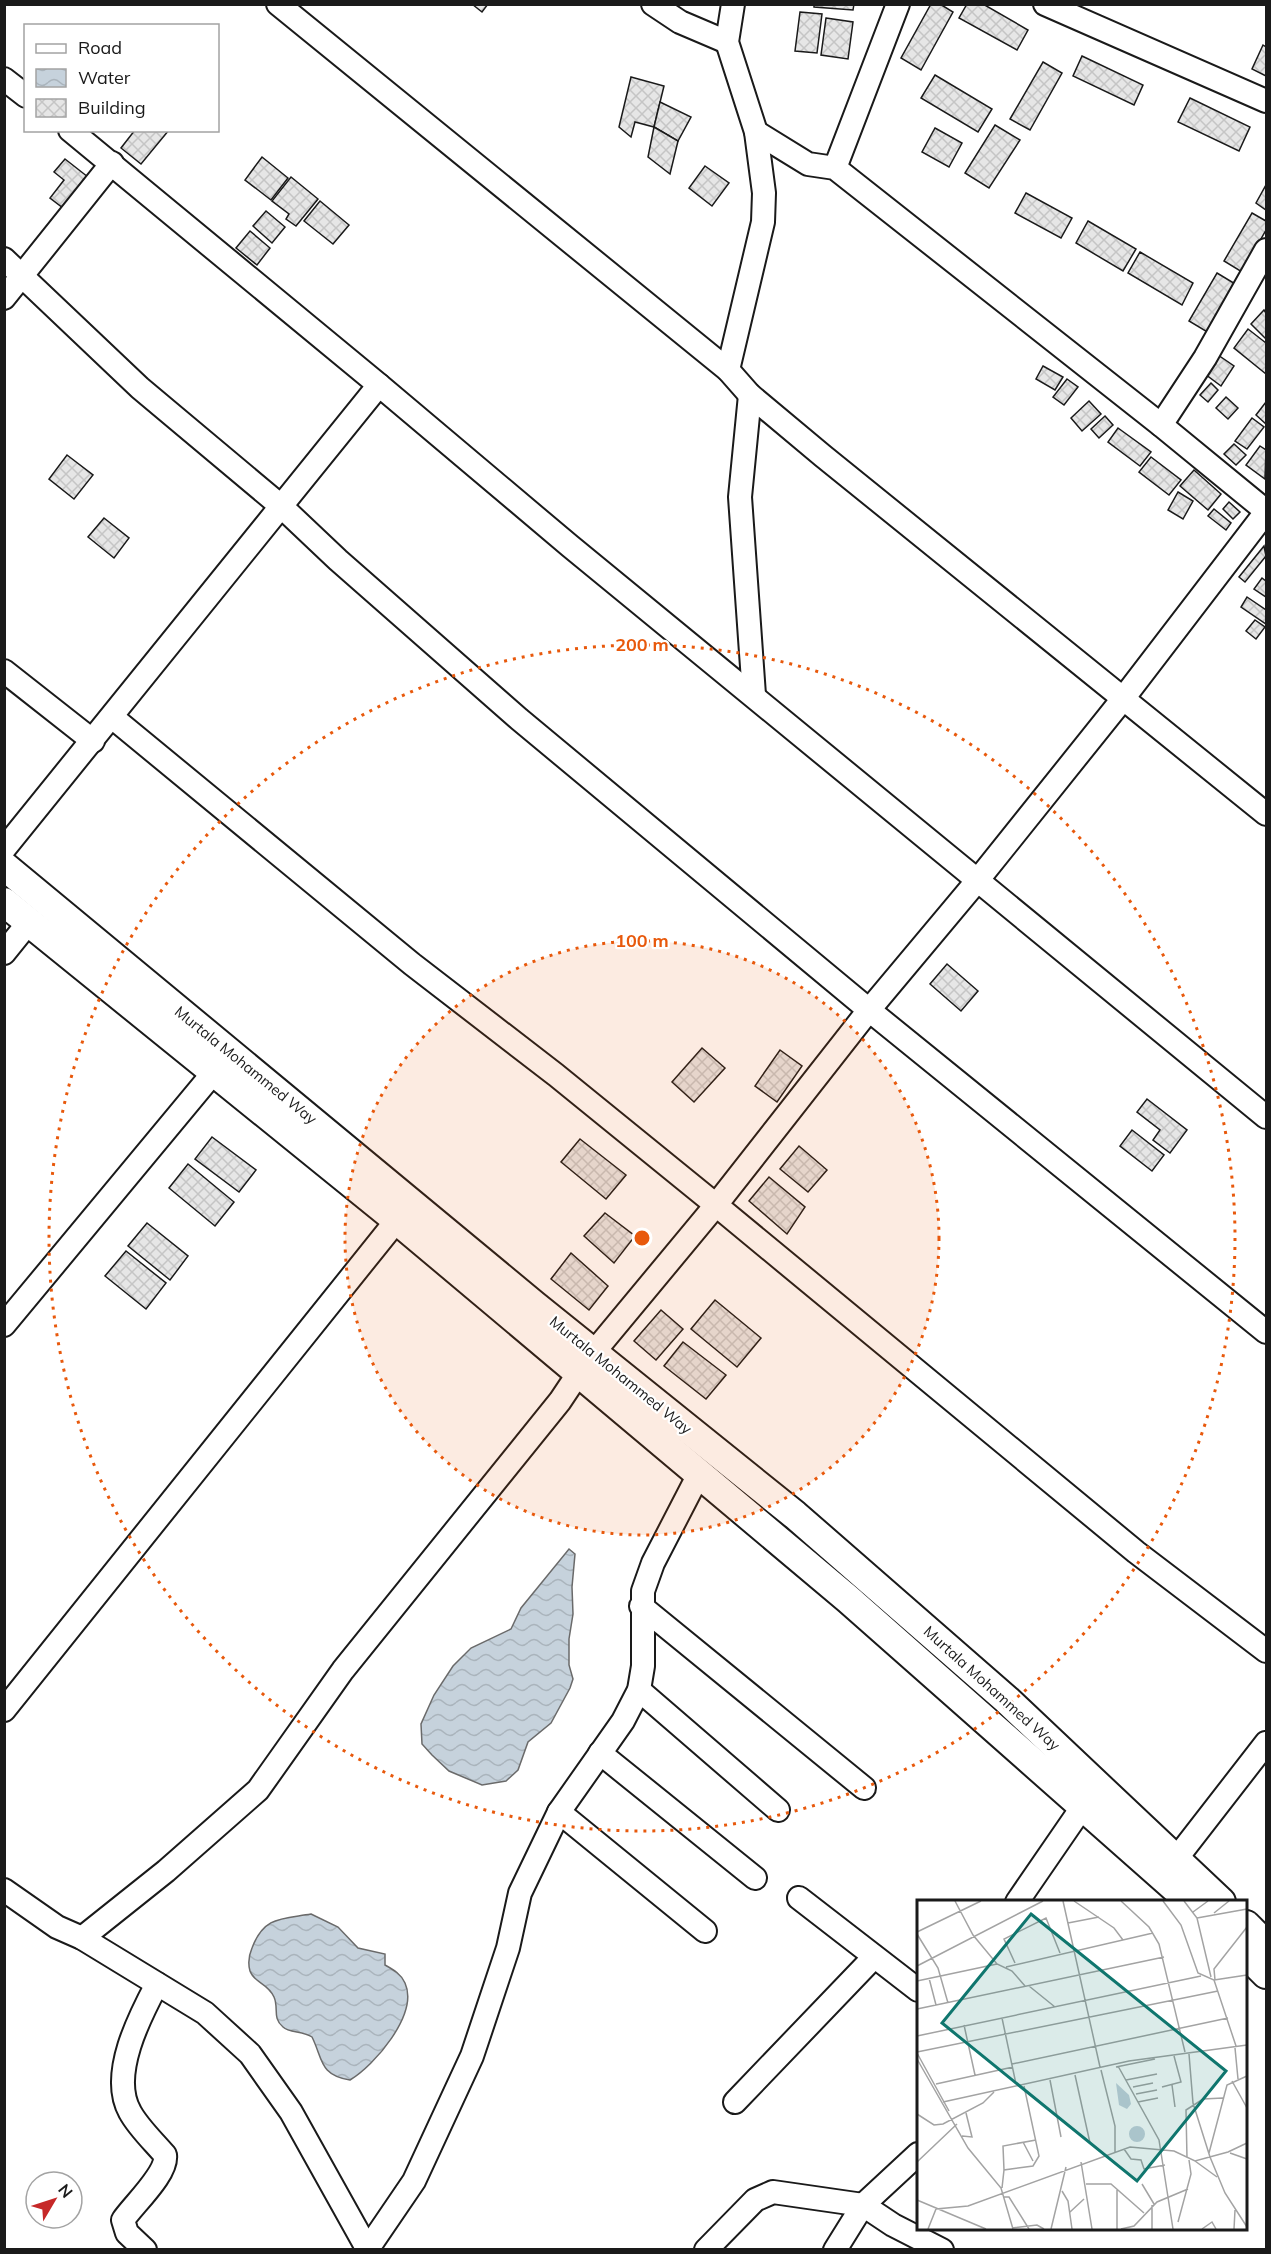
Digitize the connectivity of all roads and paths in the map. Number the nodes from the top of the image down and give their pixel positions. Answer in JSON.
{"nodes":[{"id":1,"x":278,"y":4,"type":"edge"},
{"id":2,"x":653,"y":4,"type":"edge"},
{"id":3,"x":734,"y":4,"type":"edge"},
{"id":4,"x":898,"y":4,"type":"edge"},
{"id":5,"x":1045,"y":4,"type":"edge"},
{"id":6,"x":727,"y":42,"type":"junction"},
{"id":7,"x":4,"y":79,"type":"edge"},
{"id":8,"x":24,"y":94,"type":"edge"},
{"id":9,"x":1266,"y":101,"type":"edge"},
{"id":10,"x":72,"y":132,"type":"edge"},
{"id":11,"x":756,"y":132,"type":"junction"},
{"id":12,"x":112,"y":164,"type":"junction"},
{"id":13,"x":836,"y":168,"type":"junction"},
{"id":14,"x":1266,"y":250,"type":"edge"},
{"id":15,"x":4,"y":258,"type":"edge"},
{"id":16,"x":23,"y":274,"type":"junction"},
{"id":17,"x":4,"y":298,"type":"edge"},
{"id":18,"x":728,"y":370,"type":"junction"},
{"id":19,"x":379,"y":385,"type":"junction"},
{"id":20,"x":750,"y":395,"type":"junction"},
{"id":21,"x":1161,"y":425,"type":"junction"},
{"id":22,"x":282,"y":507,"type":"junction"},
{"id":23,"x":1266,"y":512,"type":"edge"},
{"id":24,"x":4,"y":671,"type":"edge"},
{"id":25,"x":754,"y":695,"type":"junction"},
{"id":26,"x":1122,"y":700,"type":"junction"},
{"id":27,"x":112,"y":717,"type":"junction"},
{"id":28,"x":93,"y":741,"type":"junction"},
{"id":29,"x":1266,"y":814,"type":"edge"},
{"id":30,"x":4,"y":849,"type":"edge"},
{"id":31,"x":4,"y":866,"type":"edge"},
{"id":32,"x":977,"y":881,"type":"junction"},
{"id":33,"x":4,"y":902,"type":"edge"},
{"id":34,"x":29,"y":922,"type":"junction"},
{"id":35,"x":4,"y":953,"type":"edge"},
{"id":36,"x":869,"y":1010,"type":"junction"},
{"id":37,"x":214,"y":1072,"type":"junction"},
{"id":38,"x":1266,"y":1117,"type":"edge"},
{"id":39,"x":716,"y":1205,"type":"junction"},
{"id":40,"x":397,"y":1220,"type":"junction"},
{"id":41,"x":4,"y":1326,"type":"edge"},
{"id":42,"x":1266,"y":1332,"type":"edge"},
{"id":43,"x":586,"y":1363,"type":"junction"},
{"id":44,"x":699,"y":1474,"type":"junction"},
{"id":45,"x":641,"y":1606,"type":"junction"},
{"id":46,"x":1266,"y":1651,"type":"edge"},
{"id":47,"x":639,"y":1690,"type":"junction"},
{"id":48,"x":4,"y":1710,"type":"edge"},
{"id":49,"x":1266,"y":1743,"type":"edge"},
{"id":50,"x":600,"y":1753,"type":"junction"},
{"id":51,"x":864,"y":1788,"type":"dead end"},
{"id":52,"x":1083,"y":1806,"type":"junction"},
{"id":53,"x":778,"y":1810,"type":"dead end"},
{"id":54,"x":559,"y":1812,"type":"junction"},
{"id":55,"x":1176,"y":1859,"type":"junction"},
{"id":56,"x":755,"y":1878,"type":"dead end"},
{"id":57,"x":4,"y":1890,"type":"edge"},
{"id":58,"x":799,"y":1898,"type":"dead end"},
{"id":59,"x":1018,"y":1900,"type":"edge"},
{"id":60,"x":1188,"y":1900,"type":"edge"},
{"id":61,"x":1219,"y":1900,"type":"edge"},
{"id":62,"x":1247,"y":1927,"type":"edge"},
{"id":63,"x":705,"y":1931,"type":"dead end"},
{"id":64,"x":82,"y":1938,"type":"junction"},
{"id":65,"x":1266,"y":1945,"type":"edge"},
{"id":66,"x":1247,"y":1956,"type":"edge"},
{"id":67,"x":874,"y":1957,"type":"junction"},
{"id":68,"x":1266,"y":1974,"type":"edge"},
{"id":69,"x":157,"y":1984,"type":"junction"},
{"id":70,"x":917,"y":1989,"type":"edge"},
{"id":71,"x":735,"y":2102,"type":"dead end"},
{"id":72,"x":917,"y":2155,"type":"edge"},
{"id":73,"x":863,"y":2205,"type":"junction"},
{"id":74,"x":368,"y":2249,"type":"edge"},
{"id":75,"x":145,"y":2250,"type":"edge"},
{"id":76,"x":706,"y":2250,"type":"edge"},
{"id":77,"x":835,"y":2250,"type":"edge"},
{"id":78,"x":942,"y":2250,"type":"edge"}],
"edges":[{"from":1,"to":18,"type":"street"},
{"from":2,"to":6,"type":"street"},
{"from":3,"to":6,"type":"street"},
{"from":4,"to":13,"type":"street"},
{"from":5,"to":9,"type":"street"},
{"from":6,"to":11,"type":"street"},
{"from":7,"to":8,"type":"street"},
{"from":10,"to":12,"type":"street"},
{"from":11,"to":13,"type":"street"},
{"from":11,"to":18,"type":"street"},
{"from":12,"to":16,"type":"street"},
{"from":12,"to":19,"type":"street"},
{"from":13,"to":21,"type":"street"},
{"from":14,"to":21,"type":"street"},
{"from":15,"to":16,"type":"street"},
{"from":16,"to":17,"type":"street"},
{"from":16,"to":22,"type":"street"},
{"from":18,"to":20,"type":"street"},
{"from":19,"to":22,"type":"street"},
{"from":19,"to":25,"type":"street"},
{"from":20,"to":25,"type":"street"},
{"from":20,"to":26,"type":"street"},
{"from":21,"to":23,"type":"street"},
{"from":22,"to":27,"type":"street"},
{"from":22,"to":36,"type":"street"},
{"from":23,"to":26,"type":"street"},
{"from":24,"to":28,"type":"street"},
{"from":25,"to":32,"type":"street"},
{"from":26,"to":29,"type":"street"},
{"from":26,"to":32,"type":"street"},
{"from":27,"to":28,"type":"street"},
{"from":27,"to":39,"type":"street"},
{"from":28,"to":30,"type":"street"},
{"from":31,"to":43,"type":"main road","name":"Murtala Mohammed Way"},
{"from":32,"to":36,"type":"street"},
{"from":32,"to":38,"type":"street"},
{"from":33,"to":34,"type":"main road","name":"Murtala Mohammed Way"},
{"from":34,"to":35,"type":"street"},
{"from":34,"to":37,"type":"main road","name":"Murtala Mohammed Way"},
{"from":36,"to":39,"type":"street"},
{"from":36,"to":42,"type":"street"},
{"from":37,"to":40,"type":"main road","name":"Murtala Mohammed Way"},
{"from":37,"to":41,"type":"street"},
{"from":39,"to":43,"type":"street"},
{"from":39,"to":46,"type":"street"},
{"from":40,"to":43,"type":"main road","name":"Murtala Mohammed Way"},
{"from":40,"to":48,"type":"street"},
{"from":43,"to":44,"type":"main road","name":"Murtala Mohammed Way"},
{"from":43,"to":55,"type":"main road","name":"Murtala Mohammed Way"},
{"from":43,"to":64,"type":"street"},
{"from":44,"to":45,"type":"street"},
{"from":44,"to":52,"type":"main road","name":"Murtala Mohammed Way"},
{"from":45,"to":47,"type":"street"},
{"from":45,"to":51,"type":"street"},
{"from":47,"to":50,"type":"street"},
{"from":47,"to":53,"type":"street"},
{"from":49,"to":55,"type":"street"},
{"from":50,"to":54,"type":"street"},
{"from":50,"to":56,"type":"street"},
{"from":52,"to":59,"type":"street"},
{"from":52,"to":60,"type":"main road","name":"Murtala Mohammed Way"},
{"from":54,"to":63,"type":"street"},
{"from":54,"to":74,"type":"street"},
{"from":55,"to":61,"type":"main road","name":"Murtala Mohammed Way"},
{"from":57,"to":64,"type":"street"},
{"from":58,"to":67,"type":"street"},
{"from":62,"to":65,"type":"main road"},
{"from":64,"to":69,"type":"street"},
{"from":66,"to":68,"type":"main road"},
{"from":67,"to":70,"type":"street"},
{"from":67,"to":71,"type":"street"},
{"from":69,"to":74,"type":"street"},
{"from":69,"to":75,"type":"street"},
{"from":72,"to":73,"type":"street"},
{"from":73,"to":76,"type":"street"},
{"from":73,"to":77,"type":"street"},
{"from":73,"to":78,"type":"street"}]}
